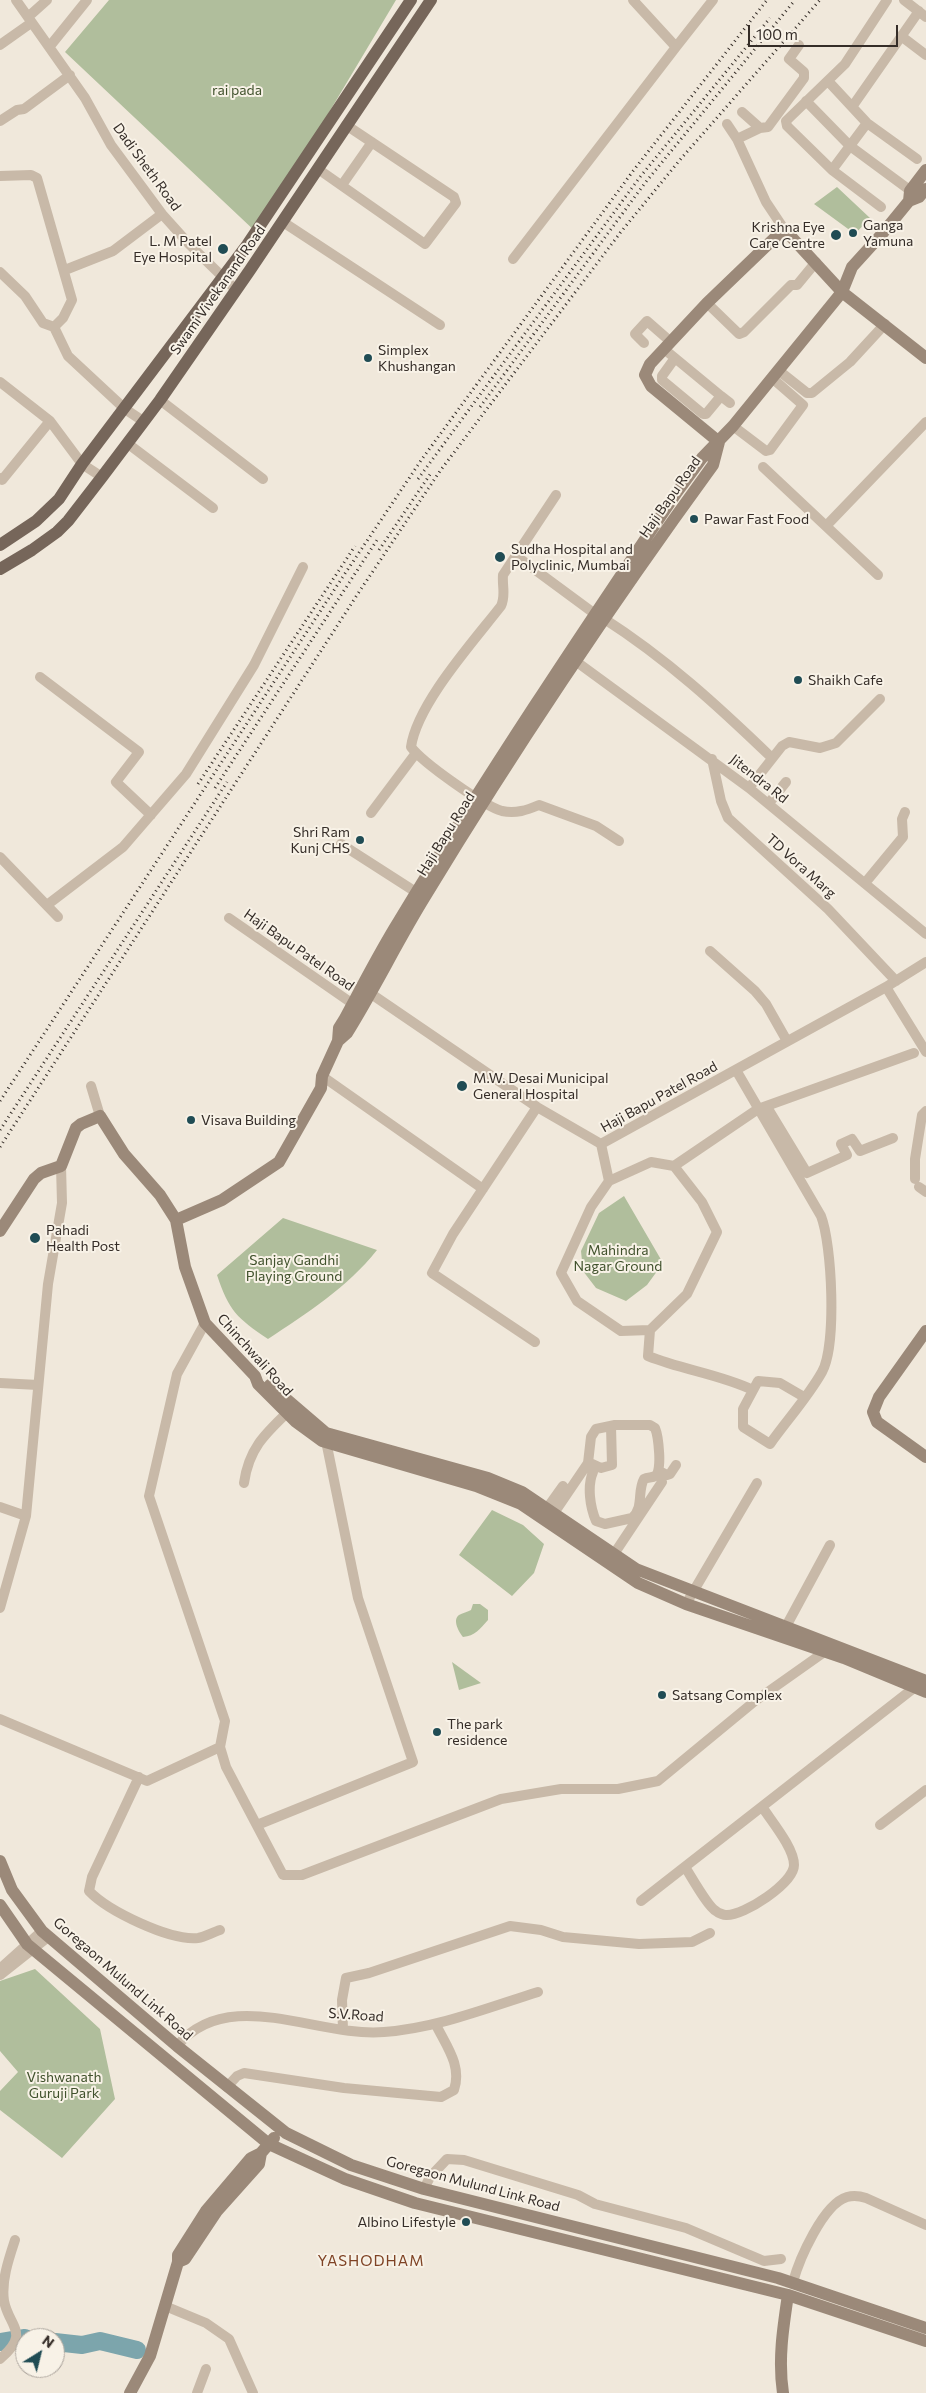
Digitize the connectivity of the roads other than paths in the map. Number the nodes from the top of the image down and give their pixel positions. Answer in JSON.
{"nodes":[{"id":1,"x":16,"y":0,"type":"edge"},
{"id":2,"x":47,"y":0,"type":"edge"},
{"id":3,"x":87,"y":0,"type":"edge"},
{"id":4,"x":411,"y":0,"type":"edge"},
{"id":5,"x":431,"y":0,"type":"edge"},
{"id":6,"x":633,"y":0,"type":"edge"},
{"id":7,"x":713,"y":0,"type":"edge"},
{"id":8,"x":887,"y":0,"type":"edge"},
{"id":9,"x":904,"y":0,"type":"edge"},
{"id":10,"x":922,"y":14,"type":"edge"},
{"id":11,"x":30,"y":20,"type":"junction"},
{"id":12,"x":901,"y":36,"type":"junction"},
{"id":13,"x":0,"y":45,"type":"edge"},
{"id":14,"x":799,"y":45,"type":"dead end"},
{"id":15,"x":50,"y":46,"type":"junction"},
{"id":16,"x":676,"y":47,"type":"junction"},
{"id":17,"x":926,"y":55,"type":"edge"},
{"id":18,"x":70,"y":75,"type":"junction"},
{"id":19,"x":828,"y":81,"type":"junction"},
{"id":20,"x":806,"y":101,"type":"junction"},
{"id":21,"x":852,"y":107,"type":"junction"},
{"id":22,"x":742,"y":112,"type":"dead end"},
{"id":23,"x":0,"y":121,"type":"edge"},
{"id":24,"x":867,"y":123,"type":"junction"},
{"id":25,"x":727,"y":124,"type":"dead end"},
{"id":26,"x":346,"y":125,"type":"junction"},
{"id":27,"x":760,"y":128,"type":"junction"},
{"id":28,"x":738,"y":140,"type":"junction"},
{"id":29,"x":372,"y":142,"type":"junction"},
{"id":30,"x":850,"y":146,"type":"junction"},
{"id":31,"x":916,"y":159,"type":"dead end"},
{"id":32,"x":318,"y":169,"type":"junction"},
{"id":33,"x":832,"y":170,"type":"junction"},
{"id":34,"x":926,"y":170,"type":"edge"},
{"id":35,"x":0,"y":176,"type":"edge"},
{"id":36,"x":342,"y":185,"type":"junction"},
{"id":37,"x":916,"y":195,"type":"edge"},
{"id":38,"x":881,"y":207,"type":"dead end"},
{"id":39,"x":162,"y":214,"type":"junction"},
{"id":40,"x":283,"y":222,"type":"junction"},
{"id":41,"x":784,"y":229,"type":"junction"},
{"id":42,"x":513,"y":258,"type":"dead end"},
{"id":43,"x":816,"y":262,"type":"junction"},
{"id":44,"x":65,"y":270,"type":"junction"},
{"id":45,"x":0,"y":272,"type":"edge"},
{"id":46,"x":224,"y":278,"type":"junction"},
{"id":47,"x":236,"y":290,"type":"junction"},
{"id":48,"x":842,"y":292,"type":"junction"},
{"id":49,"x":707,"y":303,"type":"junction"},
{"id":50,"x":886,"y":324,"type":"junction"},
{"id":51,"x":440,"y":325,"type":"dead end"},
{"id":52,"x":54,"y":327,"type":"junction"},
{"id":53,"x":644,"y":343,"type":"dead end"},
{"id":54,"x":668,"y":345,"type":"junction"},
{"id":55,"x":676,"y":358,"type":"junction"},
{"id":56,"x":926,"y":358,"type":"edge"},
{"id":57,"x":775,"y":374,"type":"junction"},
{"id":58,"x":0,"y":382,"type":"edge"},
{"id":59,"x":721,"y":396,"type":"junction"},
{"id":60,"x":160,"y":400,"type":"junction"},
{"id":61,"x":730,"y":403,"type":"dead end"},
{"id":62,"x":125,"y":409,"type":"junction"},
{"id":63,"x":50,"y":421,"type":"junction"},
{"id":64,"x":143,"y":421,"type":"junction"},
{"id":65,"x":926,"y":422,"type":"edge"},
{"id":66,"x":733,"y":426,"type":"junction"},
{"id":67,"x":719,"y":442,"type":"junction"},
{"id":68,"x":127,"y":443,"type":"junction"},
{"id":69,"x":82,"y":464,"type":"junction"},
{"id":70,"x":763,"y":467,"type":"dead end"},
{"id":71,"x":102,"y":477,"type":"junction"},
{"id":72,"x":0,"y":478,"type":"edge"},
{"id":73,"x":263,"y":479,"type":"dead end"},
{"id":74,"x":680,"y":487,"type":"junction"},
{"id":75,"x":556,"y":495,"type":"dead end"},
{"id":76,"x":691,"y":495,"type":"junction"},
{"id":77,"x":213,"y":508,"type":"dead end"},
{"id":78,"x":665,"y":520,"type":"junction"},
{"id":79,"x":826,"y":526,"type":"junction"},
{"id":80,"x":0,"y":545,"type":"edge"},
{"id":81,"x":515,"y":555,"type":"junction"},
{"id":82,"x":303,"y":567,"type":"dead end"},
{"id":83,"x":0,"y":569,"type":"edge"},
{"id":84,"x":878,"y":575,"type":"dead end"},
{"id":85,"x":597,"y":619,"type":"junction"},
{"id":86,"x":571,"y":658,"type":"junction"},
{"id":87,"x":40,"y":676,"type":"dead end"},
{"id":88,"x":880,"y":699,"type":"dead end"},
{"id":89,"x":416,"y":753,"type":"junction"},
{"id":90,"x":772,"y":758,"type":"junction"},
{"id":91,"x":712,"y":759,"type":"junction"},
{"id":92,"x":786,"y":782,"type":"dead end"},
{"id":93,"x":749,"y":788,"type":"junction"},
{"id":94,"x":480,"y":799,"type":"junction"},
{"id":95,"x":769,"y":804,"type":"junction"},
{"id":96,"x":905,"y":812,"type":"dead end"},
{"id":97,"x":371,"y":813,"type":"dead end"},
{"id":98,"x":151,"y":815,"type":"junction"},
{"id":99,"x":619,"y":841,"type":"dead end"},
{"id":100,"x":341,"y":844,"type":"dead end"},
{"id":101,"x":0,"y":857,"type":"edge"},
{"id":102,"x":865,"y":883,"type":"junction"},
{"id":103,"x":420,"y":895,"type":"junction"},
{"id":104,"x":47,"y":905,"type":"junction"},
{"id":105,"x":58,"y":917,"type":"dead end"},
{"id":106,"x":230,"y":918,"type":"dead end"},
{"id":107,"x":926,"y":934,"type":"edge"},
{"id":108,"x":710,"y":951,"type":"dead end"},
{"id":109,"x":926,"y":962,"type":"edge"},
{"id":110,"x":891,"y":984,"type":"junction"},
{"id":111,"x":366,"y":990,"type":"junction"},
{"id":112,"x":353,"y":1004,"type":"junction"},
{"id":113,"x":348,"y":1023,"type":"junction"},
{"id":114,"x":787,"y":1041,"type":"junction"},
{"id":115,"x":926,"y":1052,"type":"edge"},
{"id":116,"x":914,"y":1053,"type":"dead end"},
{"id":117,"x":736,"y":1070,"type":"junction"},
{"id":118,"x":322,"y":1076,"type":"junction"},
{"id":119,"x":91,"y":1086,"type":"dead end"},
{"id":120,"x":537,"y":1108,"type":"junction"},
{"id":121,"x":762,"y":1108,"type":"junction"},
{"id":122,"x":926,"y":1111,"type":"edge"},
{"id":123,"x":100,"y":1116,"type":"junction"},
{"id":124,"x":893,"y":1138,"type":"dead end"},
{"id":125,"x":601,"y":1144,"type":"junction"},
{"id":126,"x":60,"y":1166,"type":"junction"},
{"id":127,"x":674,"y":1166,"type":"junction"},
{"id":128,"x":609,"y":1181,"type":"junction"},
{"id":129,"x":920,"y":1186,"type":"edge"},
{"id":130,"x":483,"y":1189,"type":"junction"},
{"id":131,"x":176,"y":1220,"type":"junction"},
{"id":132,"x":0,"y":1231,"type":"edge"},
{"id":133,"x":205,"y":1323,"type":"junction"},
{"id":134,"x":650,"y":1330,"type":"junction"},
{"id":135,"x":926,"y":1331,"type":"edge"},
{"id":136,"x":535,"y":1342,"type":"dead end"},
{"id":137,"x":0,"y":1383,"type":"edge"},
{"id":138,"x":38,"y":1385,"type":"junction"},
{"id":139,"x":753,"y":1390,"type":"junction"},
{"id":140,"x":804,"y":1397,"type":"junction"},
{"id":141,"x":290,"y":1410,"type":"junction"},
{"id":142,"x":611,"y":1426,"type":"junction"},
{"id":143,"x":328,"y":1438,"type":"junction"},
{"id":144,"x":926,"y":1457,"type":"edge"},
{"id":145,"x":676,"y":1465,"type":"dead end"},
{"id":146,"x":590,"y":1467,"type":"junction"},
{"id":147,"x":438,"y":1469,"type":"junction"},
{"id":148,"x":659,"y":1470,"type":"junction"},
{"id":149,"x":662,"y":1482,"type":"dead end"},
{"id":150,"x":244,"y":1483,"type":"dead end"},
{"id":151,"x":757,"y":1483,"type":"dead end"},
{"id":152,"x":563,"y":1486,"type":"dead end"},
{"id":153,"x":0,"y":1507,"type":"edge"},
{"id":154,"x":26,"y":1516,"type":"junction"},
{"id":155,"x":547,"y":1516,"type":"junction"},
{"id":156,"x":830,"y":1545,"type":"dead end"},
{"id":157,"x":611,"y":1558,"type":"junction"},
{"id":158,"x":694,"y":1592,"type":"junction"},
{"id":159,"x":686,"y":1604,"type":"junction"},
{"id":160,"x":0,"y":1608,"type":"edge"},
{"id":161,"x":783,"y":1632,"type":"junction"},
{"id":162,"x":829,"y":1649,"type":"junction"},
{"id":163,"x":922,"y":1686,"type":"edge"},
{"id":164,"x":0,"y":1718,"type":"edge"},
{"id":165,"x":220,"y":1747,"type":"junction"},
{"id":166,"x":139,"y":1777,"type":"junction"},
{"id":167,"x":926,"y":1790,"type":"edge"},
{"id":168,"x":763,"y":1808,"type":"junction"},
{"id":169,"x":256,"y":1825,"type":"junction"},
{"id":170,"x":880,"y":1825,"type":"dead end"},
{"id":171,"x":0,"y":1861,"type":"edge"},
{"id":172,"x":685,"y":1867,"type":"junction"},
{"id":173,"x":641,"y":1901,"type":"dead end"},
{"id":174,"x":0,"y":1905,"type":"edge"},
{"id":175,"x":220,"y":1930,"type":"dead end"},
{"id":176,"x":45,"y":1934,"type":"junction"},
{"id":177,"x":710,"y":1934,"type":"dead end"},
{"id":178,"x":30,"y":1947,"type":"junction"},
{"id":179,"x":0,"y":1968,"type":"edge"},
{"id":180,"x":0,"y":1975,"type":"edge"},
{"id":181,"x":538,"y":1992,"type":"dead end"},
{"id":182,"x":436,"y":2025,"type":"junction"},
{"id":183,"x":343,"y":2030,"type":"junction"},
{"id":184,"x":177,"y":2046,"type":"junction"},
{"id":185,"x":226,"y":2087,"type":"junction"},
{"id":186,"x":280,"y":2129,"type":"junction"},
{"id":187,"x":265,"y":2148,"type":"junction"},
{"id":188,"x":424,"y":2189,"type":"junction"},
{"id":189,"x":462,"y":2198,"type":"junction"},
{"id":190,"x":458,"y":2213,"type":"junction"},
{"id":191,"x":926,"y":2226,"type":"edge"},
{"id":192,"x":15,"y":2240,"type":"dead end"},
{"id":193,"x":781,"y":2259,"type":"dead end"},
{"id":194,"x":792,"y":2282,"type":"junction"},
{"id":195,"x":788,"y":2295,"type":"junction"},
{"id":196,"x":2,"y":2300,"type":"edge"},
{"id":197,"x":165,"y":2306,"type":"junction"},
{"id":198,"x":926,"y":2328,"type":"edge"},
{"id":199,"x":926,"y":2341,"type":"edge"},
{"id":200,"x":0,"y":2359,"type":"edge"},
{"id":201,"x":206,"y":2369,"type":"dead end"},
{"id":202,"x":130,"y":2393,"type":"edge"},
{"id":203,"x":197,"y":2393,"type":"edge"},
{"id":204,"x":253,"y":2393,"type":"edge"},
{"id":205,"x":783,"y":2393,"type":"edge"}],
"edges":[{"from":1,"to":11,"type":"street","name":"Dadi Sheth Road"},
{"from":2,"to":11,"type":"street"},
{"from":3,"to":15,"type":"street"},
{"from":4,"to":46,"type":"main road","name":"Swami Vivekanand Road"},
{"from":5,"to":26,"type":"main road","name":"Swami Vivekanand Road"},
{"from":6,"to":16,"type":"street"},
{"from":7,"to":16,"type":"street"},
{"from":8,"to":19,"type":"street"},
{"from":9,"to":10,"type":"street"},
{"from":10,"to":12,"type":"street"},
{"from":11,"to":13,"type":"street"},
{"from":11,"to":15,"type":"street","name":"Dadi Sheth Road"},
{"from":12,"to":17,"type":"street"},
{"from":12,"to":21,"type":"street"},
{"from":14,"to":27,"type":"street"},
{"from":15,"to":18,"type":"street","name":"Dadi Sheth Road"},
{"from":16,"to":42,"type":"street"},
{"from":18,"to":23,"type":"street"},
{"from":18,"to":39,"type":"street","name":"Dadi Sheth Road"},
{"from":19,"to":20,"type":"street"},
{"from":19,"to":21,"type":"street"},
{"from":20,"to":30,"type":"street"},
{"from":20,"to":33,"type":"street"},
{"from":21,"to":24,"type":"street"},
{"from":22,"to":27,"type":"street"},
{"from":24,"to":30,"type":"street"},
{"from":24,"to":31,"type":"street"},
{"from":25,"to":28,"type":"street"},
{"from":26,"to":29,"type":"street"},
{"from":26,"to":32,"type":"main road","name":"Swami Vivekanand Road"},
{"from":27,"to":28,"type":"street"},
{"from":28,"to":41,"type":"street"},
{"from":29,"to":36,"type":"street"},
{"from":29,"to":36,"type":"street"},
{"from":30,"to":33,"type":"street"},
{"from":30,"to":37,"type":"street"},
{"from":32,"to":36,"type":"street"},
{"from":32,"to":40,"type":"main road","name":"Swami Vivekanand Road"},
{"from":33,"to":38,"type":"street"},
{"from":34,"to":37,"type":"street"},
{"from":35,"to":44,"type":"street"},
{"from":37,"to":48,"type":"street"},
{"from":39,"to":44,"type":"street"},
{"from":39,"to":46,"type":"street","name":"Dadi Sheth Road"},
{"from":40,"to":47,"type":"main road","name":"Swami Vivekanand Road"},
{"from":40,"to":51,"type":"street"},
{"from":41,"to":43,"type":"street"},
{"from":41,"to":49,"type":"street"},
{"from":43,"to":48,"type":"street"},
{"from":43,"to":49,"type":"street"},
{"from":44,"to":52,"type":"street"},
{"from":45,"to":52,"type":"street"},
{"from":46,"to":47,"type":"street","name":"Dadi Sheth Road"},
{"from":46,"to":62,"type":"main road","name":"Swami Vivekanand Road"},
{"from":47,"to":60,"type":"main road","name":"Swami Vivekanand Road"},
{"from":48,"to":50,"type":"street"},
{"from":48,"to":57,"type":"street"},
{"from":49,"to":54,"type":"street"},
{"from":50,"to":56,"type":"street"},
{"from":50,"to":57,"type":"street"},
{"from":52,"to":62,"type":"street"},
{"from":53,"to":54,"type":"street"},
{"from":54,"to":55,"type":"street"},
{"from":54,"to":67,"type":"street"},
{"from":55,"to":59,"type":"street"},
{"from":55,"to":59,"type":"street"},
{"from":57,"to":66,"type":"street"},
{"from":57,"to":66,"type":"street"},
{"from":58,"to":63,"type":"street"},
{"from":59,"to":61,"type":"street"},
{"from":60,"to":64,"type":"main road","name":"Swami Vivekanand Road"},
{"from":60,"to":73,"type":"street"},
{"from":62,"to":64,"type":"street"},
{"from":62,"to":69,"type":"main road","name":"Swami Vivekanand Road"},
{"from":63,"to":69,"type":"street"},
{"from":63,"to":72,"type":"street"},
{"from":64,"to":68,"type":"main road","name":"Swami Vivekanand Road"},
{"from":65,"to":79,"type":"street"},
{"from":66,"to":67,"type":"street"},
{"from":67,"to":74,"type":"street","name":"Haji Bapu Road"},
{"from":67,"to":76,"type":"street","name":"Haji Bapu Road"},
{"from":68,"to":71,"type":"main road","name":"Swami Vivekanand Road"},
{"from":68,"to":77,"type":"street"},
{"from":69,"to":71,"type":"street"},
{"from":69,"to":80,"type":"main road","name":"Swami Vivekanand Road"},
{"from":70,"to":79,"type":"street"},
{"from":71,"to":83,"type":"main road","name":"Swami Vivekanand Road"},
{"from":74,"to":76,"type":"street"},
{"from":74,"to":78,"type":"street","name":"Haji Bapu Road"},
{"from":75,"to":81,"type":"street"},
{"from":76,"to":78,"type":"street","name":"Haji Bapu Road"},
{"from":78,"to":85,"type":"street","name":"Haji Bapu Road"},
{"from":79,"to":84,"type":"street"},
{"from":81,"to":85,"type":"street"},
{"from":81,"to":89,"type":"street"},
{"from":82,"to":98,"type":"street"},
{"from":85,"to":86,"type":"street","name":"Haji Bapu Road"},
{"from":85,"to":90,"type":"street"},
{"from":86,"to":91,"type":"street","name":"Jitendra Rd"},
{"from":86,"to":94,"type":"street","name":"Haji Bapu Road"},
{"from":87,"to":98,"type":"street"},
{"from":88,"to":90,"type":"street"},
{"from":89,"to":94,"type":"street"},
{"from":89,"to":97,"type":"street"},
{"from":90,"to":93,"type":"street"},
{"from":91,"to":93,"type":"street","name":"Jitendra Rd"},
{"from":91,"to":110,"type":"street","name":"TD Vora Marg"},
{"from":92,"to":95,"type":"street"},
{"from":93,"to":95,"type":"street","name":"Jitendra Rd"},
{"from":94,"to":99,"type":"street"},
{"from":94,"to":103,"type":"street","name":"Haji Bapu Road"},
{"from":95,"to":102,"type":"street","name":"Jitendra Rd"},
{"from":96,"to":102,"type":"street"},
{"from":98,"to":104,"type":"street"},
{"from":100,"to":103,"type":"street"},
{"from":101,"to":104,"type":"street"},
{"from":102,"to":107,"type":"street","name":"Jitendra Rd"},
{"from":103,"to":111,"type":"street","name":"Haji Bapu Road"},
{"from":104,"to":105,"type":"street"},
{"from":106,"to":112,"type":"street","name":"Haji Bapu Patel Road"},
{"from":108,"to":114,"type":"street"},
{"from":109,"to":110,"type":"street","name":"Haji Bapu Patel Road"},
{"from":110,"to":114,"type":"street","name":"Haji Bapu Patel Road"},
{"from":110,"to":115,"type":"street","name":"TD Vora Marg"},
{"from":111,"to":112,"type":"street","name":"Haji Bapu Road"},
{"from":111,"to":113,"type":"street","name":"Haji Bapu Road"},
{"from":111,"to":120,"type":"street","name":"Haji Bapu Patel Road"},
{"from":112,"to":113,"type":"street","name":"Haji Bapu Road"},
{"from":113,"to":118,"type":"street","name":"Haji Bapu Road"},
{"from":114,"to":117,"type":"street","name":"Haji Bapu Patel Road"},
{"from":116,"to":121,"type":"street"},
{"from":117,"to":121,"type":"street"},
{"from":117,"to":125,"type":"street","name":"Haji Bapu Patel Road"},
{"from":118,"to":130,"type":"street"},
{"from":118,"to":131,"type":"street","name":"Haji Bapu Road"},
{"from":119,"to":123,"type":"street"},
{"from":120,"to":125,"type":"street","name":"Haji Bapu Patel Road"},
{"from":120,"to":130,"type":"street"},
{"from":121,"to":124,"type":"street"},
{"from":121,"to":127,"type":"street"},
{"from":121,"to":140,"type":"street"},
{"from":122,"to":129,"type":"street"},
{"from":123,"to":126,"type":"street"},
{"from":123,"to":131,"type":"street","name":"Chinchwali Road"},
{"from":125,"to":128,"type":"street"},
{"from":126,"to":132,"type":"street"},
{"from":126,"to":138,"type":"street"},
{"from":127,"to":128,"type":"street"},
{"from":127,"to":134,"type":"street"},
{"from":128,"to":134,"type":"street"},
{"from":130,"to":136,"type":"street"},
{"from":131,"to":133,"type":"street","name":"Chinchwali Road"},
{"from":133,"to":141,"type":"street","name":"Chinchwali Road"},
{"from":133,"to":165,"type":"street"},
{"from":134,"to":139,"type":"street"},
{"from":135,"to":144,"type":"street"},
{"from":137,"to":138,"type":"street"},
{"from":138,"to":154,"type":"street"},
{"from":139,"to":140,"type":"street"},
{"from":139,"to":140,"type":"street"},
{"from":141,"to":143,"type":"street","name":"Chinchwali Road"},
{"from":141,"to":150,"type":"street"},
{"from":142,"to":146,"type":"street"},
{"from":142,"to":146,"type":"street"},
{"from":142,"to":148,"type":"street"},
{"from":143,"to":147,"type":"street","name":"Chinchwali Road"},
{"from":143,"to":169,"type":"street"},
{"from":145,"to":148,"type":"street"},
{"from":146,"to":148,"type":"street"},
{"from":146,"to":155,"type":"street"},
{"from":147,"to":155,"type":"street","name":"Chinchwali Road"},
{"from":147,"to":155,"type":"street"},
{"from":149,"to":157,"type":"street"},
{"from":151,"to":158,"type":"street"},
{"from":152,"to":155,"type":"street"},
{"from":153,"to":154,"type":"street"},
{"from":154,"to":160,"type":"street"},
{"from":155,"to":157,"type":"street"},
{"from":156,"to":161,"type":"street"},
{"from":157,"to":158,"type":"street"},
{"from":157,"to":159,"type":"street"},
{"from":158,"to":159,"type":"street"},
{"from":158,"to":161,"type":"street"},
{"from":159,"to":161,"type":"street"},
{"from":161,"to":162,"type":"street"},
{"from":162,"to":163,"type":"street"},
{"from":162,"to":169,"type":"street"},
{"from":163,"to":168,"type":"street"},
{"from":164,"to":166,"type":"street"},
{"from":165,"to":166,"type":"street"},
{"from":165,"to":169,"type":"street"},
{"from":166,"to":175,"type":"street"},
{"from":167,"to":170,"type":"street"},
{"from":168,"to":172,"type":"street"},
{"from":168,"to":172,"type":"street"},
{"from":171,"to":176,"type":"street","name":"Goregaon Mulund Link Road"},
{"from":172,"to":173,"type":"street"},
{"from":174,"to":178,"type":"street"},
{"from":176,"to":178,"type":"street"},
{"from":176,"to":184,"type":"street","name":"Goregaon Mulund Link Road"},
{"from":177,"to":183,"type":"street"},
{"from":178,"to":179,"type":"street"},
{"from":178,"to":180,"type":"street"},
{"from":178,"to":187,"type":"street"},
{"from":181,"to":182,"type":"street","name":"S.V.Road"},
{"from":182,"to":183,"type":"street","name":"S.V.Road"},
{"from":182,"to":185,"type":"street"},
{"from":183,"to":184,"type":"street","name":"S.V.Road"},
{"from":184,"to":185,"type":"street","name":"Goregaon Mulund Link Road"},
{"from":185,"to":186,"type":"street","name":"Goregaon Mulund Link Road"},
{"from":186,"to":187,"type":"street"},
{"from":186,"to":188,"type":"street","name":"Goregaon Mulund Link Road"},
{"from":187,"to":190,"type":"street"},
{"from":187,"to":197,"type":"street"},
{"from":188,"to":189,"type":"street","name":"Goregaon Mulund Link Road"},
{"from":188,"to":193,"type":"street"},
{"from":189,"to":190,"type":"street"},
{"from":189,"to":194,"type":"street","name":"Goregaon Mulund Link Road"},
{"from":190,"to":195,"type":"street"},
{"from":191,"to":194,"type":"street"},
{"from":192,"to":196,"type":"street"},
{"from":194,"to":198,"type":"street","name":"Goregaon Mulund Link Road"},
{"from":195,"to":199,"type":"street"},
{"from":195,"to":205,"type":"street"},
{"from":196,"to":200,"type":"street"},
{"from":197,"to":202,"type":"street"},
{"from":197,"to":204,"type":"street"},
{"from":201,"to":203,"type":"street"}]}
